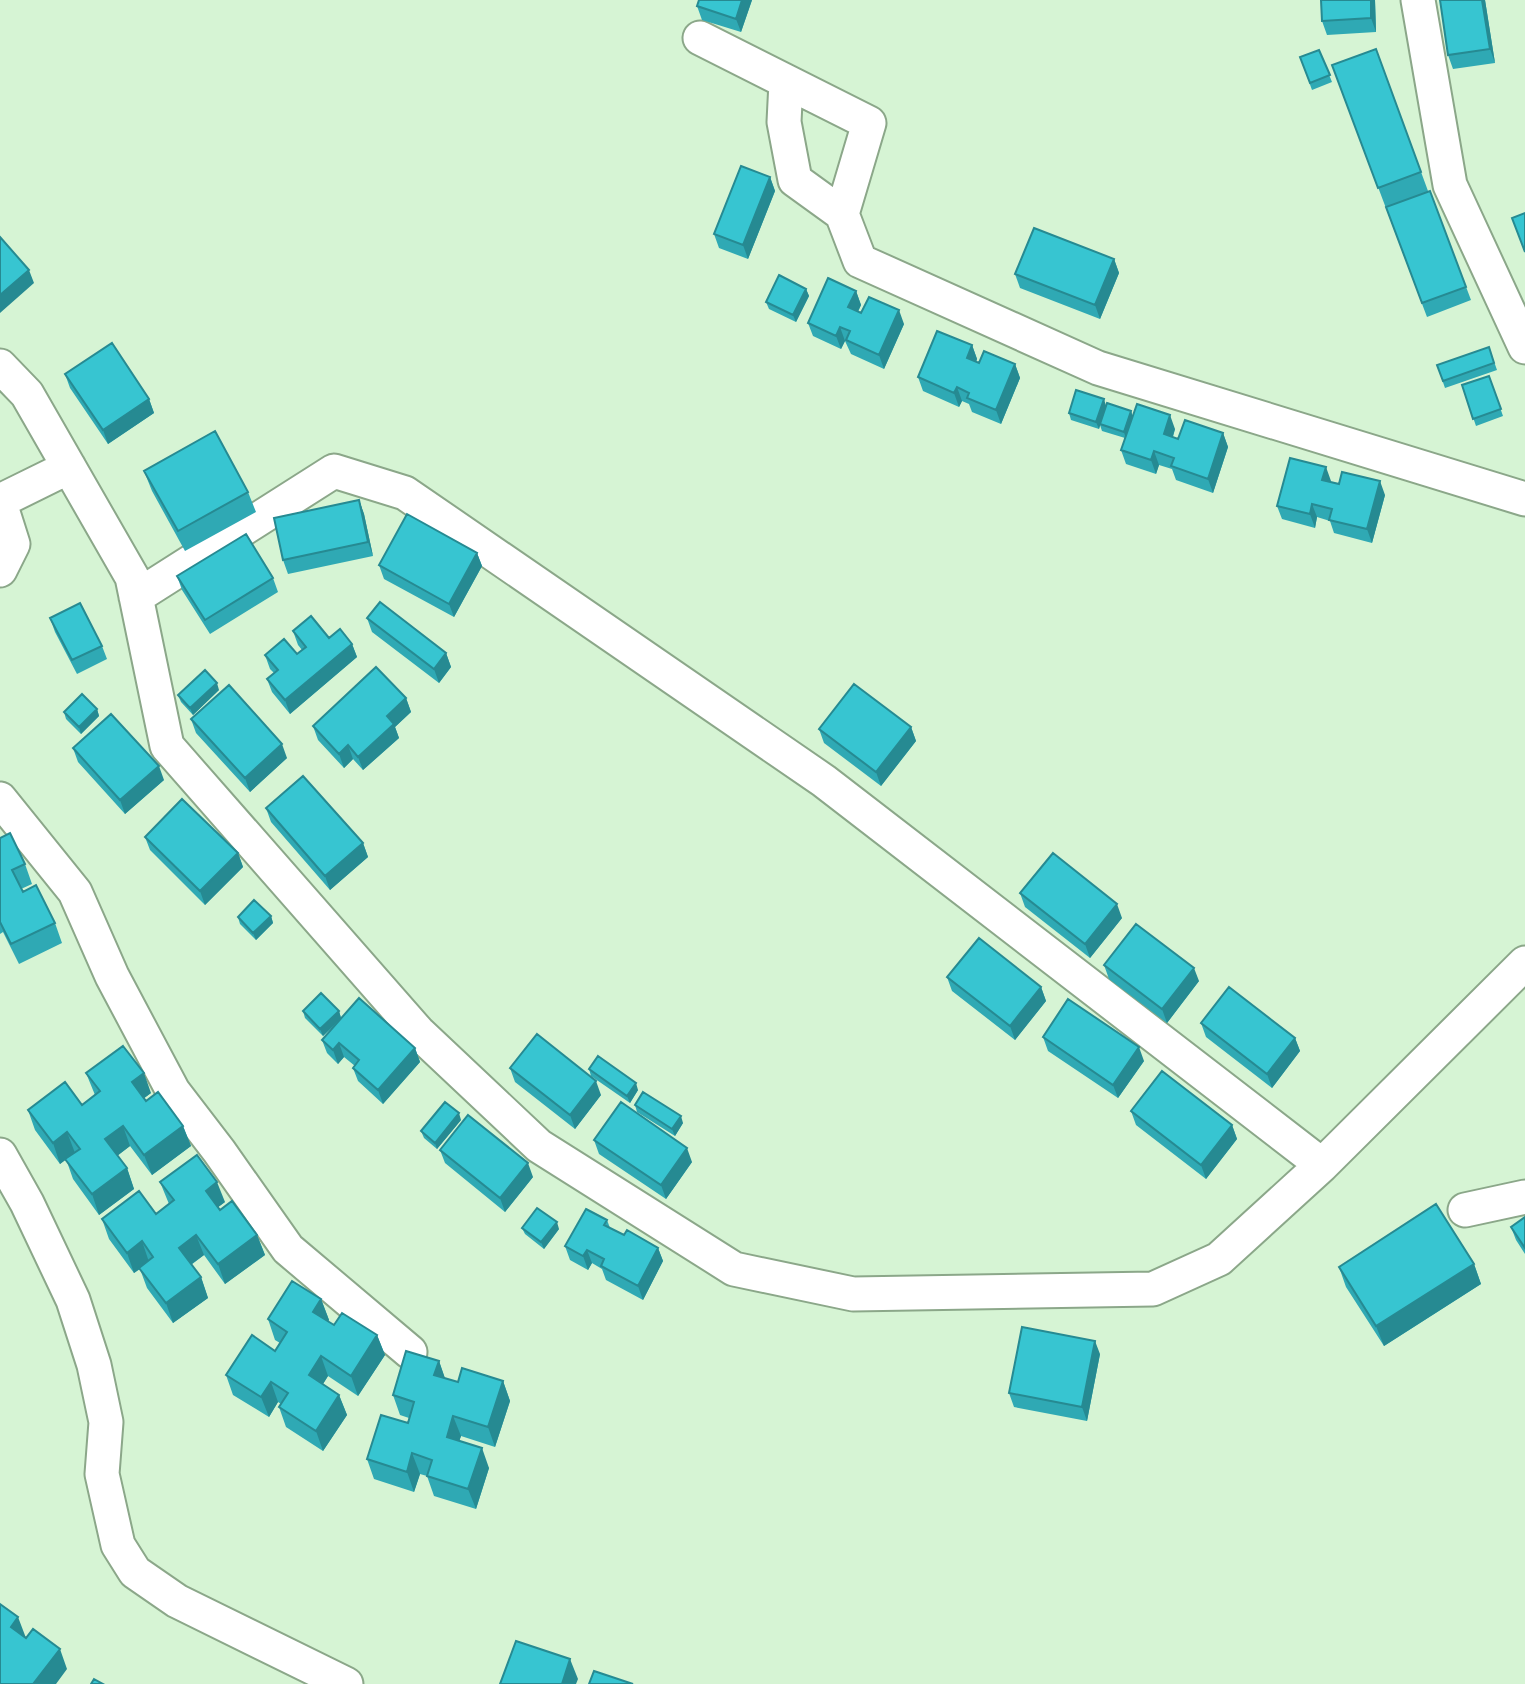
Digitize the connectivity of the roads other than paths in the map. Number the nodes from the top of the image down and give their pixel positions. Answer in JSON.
{"nodes":[{"id":1,"x":1418,"y":0,"type":"edge"},
{"id":2,"x":700,"y":38,"type":"dead end"},
{"id":3,"x":786,"y":82,"type":"junction"},
{"id":4,"x":842,"y":214,"type":"junction"},
{"id":5,"x":1525,"y":347,"type":"edge"},
{"id":6,"x":0,"y":366,"type":"edge"},
{"id":7,"x":69,"y":467,"type":"junction"},
{"id":8,"x":1525,"y":499,"type":"edge"},
{"id":9,"x":0,"y":502,"type":"edge"},
{"id":10,"x":0,"y":570,"type":"edge"},
{"id":11,"x":136,"y":597,"type":"junction"},
{"id":12,"x":0,"y":799,"type":"edge"},
{"id":13,"x":1525,"y":963,"type":"edge"},
{"id":14,"x":0,"y":1155,"type":"edge"},
{"id":15,"x":1322,"y":1165,"type":"junction"},
{"id":16,"x":1525,"y":1197,"type":"edge"},
{"id":17,"x":1465,"y":1210,"type":"dead end"},
{"id":18,"x":410,"y":1352,"type":"edge"},
{"id":19,"x":346,"y":1684,"type":"edge"}],
"edges":[{"from":1,"to":5,"type":"street"},
{"from":2,"to":3,"type":"street"},
{"from":3,"to":4,"type":"street"},
{"from":3,"to":4,"type":"street"},
{"from":4,"to":8,"type":"street"},
{"from":6,"to":7,"type":"street"},
{"from":7,"to":9,"type":"street"},
{"from":7,"to":11,"type":"street"},
{"from":9,"to":10,"type":"street"},
{"from":11,"to":15,"type":"street"},
{"from":11,"to":15,"type":"street"},
{"from":12,"to":18,"type":"street"},
{"from":13,"to":15,"type":"street"},
{"from":14,"to":19,"type":"street"},
{"from":16,"to":17,"type":"street"}]}
